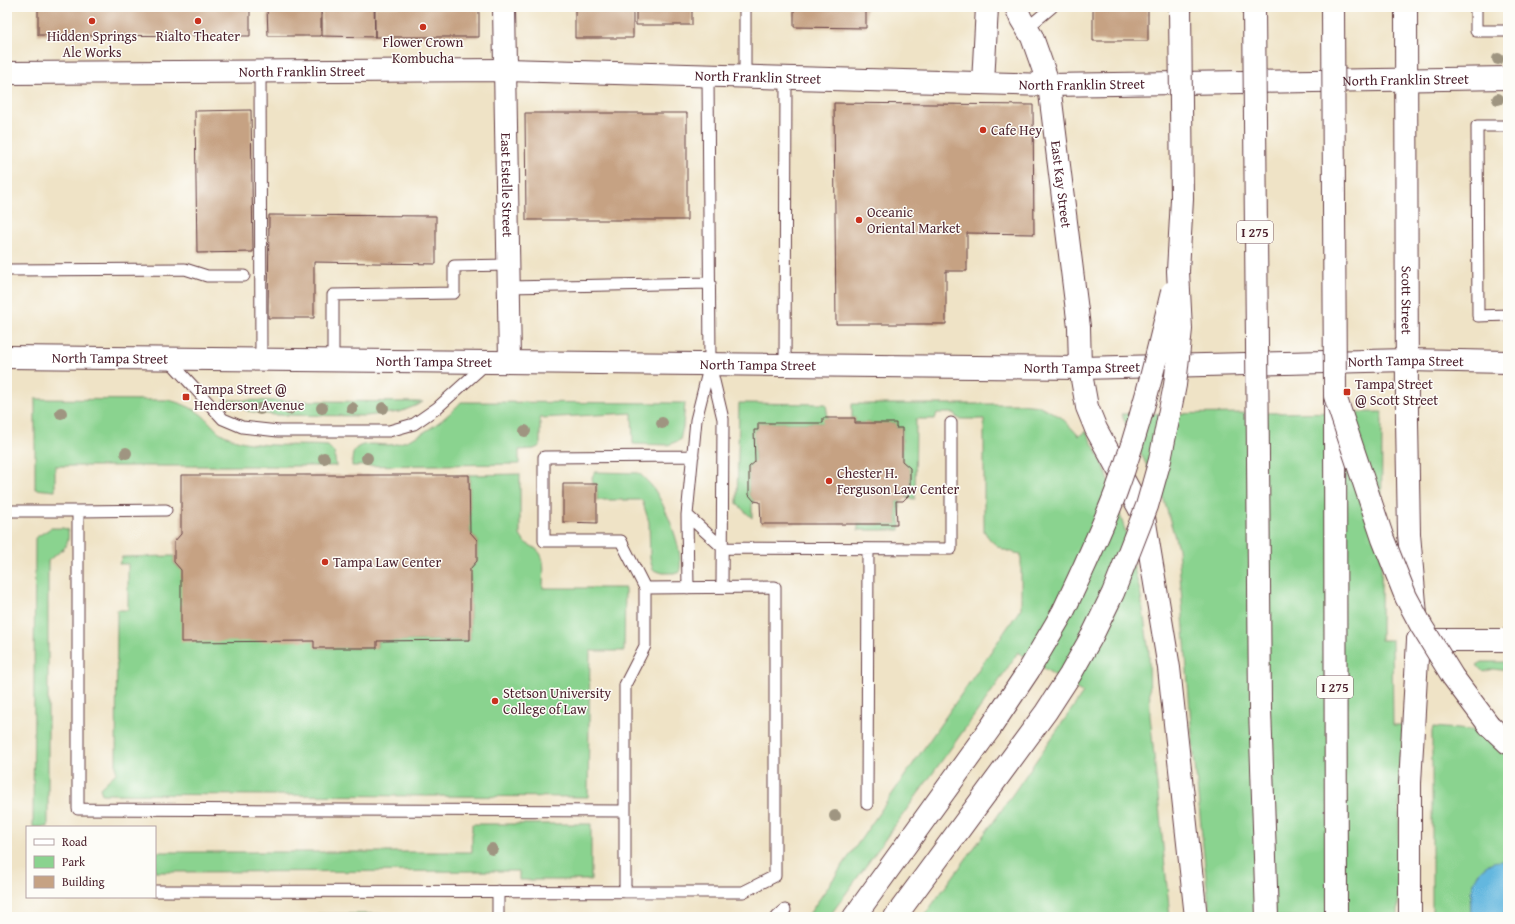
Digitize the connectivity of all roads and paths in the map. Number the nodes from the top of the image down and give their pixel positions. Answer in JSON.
{"nodes":[{"id":1,"x":504,"y":7,"type":"edge"},
{"id":2,"x":745,"y":7,"type":"edge"},
{"id":3,"x":987,"y":7,"type":"edge"},
{"id":4,"x":1016,"y":7,"type":"edge"},
{"id":5,"x":1052,"y":7,"type":"edge"},
{"id":6,"x":1180,"y":7,"type":"edge"},
{"id":7,"x":1254,"y":7,"type":"edge"},
{"id":8,"x":1333,"y":7,"type":"edge"},
{"id":9,"x":1406,"y":7,"type":"edge"},
{"id":10,"x":1476,"y":7,"type":"edge"},
{"id":11,"x":1026,"y":29,"type":"junction"},
{"id":12,"x":1508,"y":31,"type":"edge"},
{"id":13,"x":506,"y":70,"type":"junction"},
{"id":14,"x":260,"y":71,"type":"junction"},
{"id":15,"x":7,"y":73,"type":"edge"},
{"id":16,"x":708,"y":76,"type":"junction"},
{"id":17,"x":745,"y":77,"type":"junction"},
{"id":18,"x":786,"y":78,"type":"junction"},
{"id":19,"x":1508,"y":78,"type":"edge"},
{"id":20,"x":1407,"y":80,"type":"junction"},
{"id":21,"x":983,"y":83,"type":"junction"},
{"id":22,"x":1049,"y":85,"type":"junction"},
{"id":23,"x":1508,"y":126,"type":"edge"},
{"id":24,"x":509,"y":265,"type":"junction"},
{"id":25,"x":7,"y":270,"type":"edge"},
{"id":26,"x":1178,"y":271,"type":"junction"},
{"id":27,"x":244,"y":276,"type":"dead end"},
{"id":28,"x":710,"y":283,"type":"junction"},
{"id":29,"x":509,"y":287,"type":"junction"},
{"id":30,"x":1508,"y":315,"type":"edge"},
{"id":31,"x":7,"y":357,"type":"edge"},
{"id":32,"x":168,"y":358,"type":"junction"},
{"id":33,"x":262,"y":360,"type":"junction"},
{"id":34,"x":334,"y":360,"type":"junction"},
{"id":35,"x":1407,"y":360,"type":"junction"},
{"id":36,"x":488,"y":362,"type":"junction"},
{"id":37,"x":510,"y":362,"type":"junction"},
{"id":38,"x":1508,"y":362,"type":"edge"},
{"id":39,"x":710,"y":364,"type":"junction"},
{"id":40,"x":785,"y":365,"type":"junction"},
{"id":41,"x":1080,"y":368,"type":"junction"},
{"id":42,"x":1335,"y":396,"type":"junction"},
{"id":43,"x":951,"y":423,"type":"dead end"},
{"id":44,"x":693,"y":456,"type":"junction"},
{"id":45,"x":166,"y":510,"type":"dead end"},
{"id":46,"x":7,"y":511,"type":"edge"},
{"id":47,"x":78,"y":511,"type":"junction"},
{"id":48,"x":688,"y":515,"type":"junction"},
{"id":49,"x":723,"y":548,"type":"junction"},
{"id":50,"x":868,"y":549,"type":"junction"},
{"id":51,"x":722,"y":587,"type":"junction"},
{"id":52,"x":645,"y":588,"type":"junction"},
{"id":53,"x":688,"y":588,"type":"junction"},
{"id":54,"x":1418,"y":640,"type":"junction"},
{"id":55,"x":1508,"y":640,"type":"edge"},
{"id":56,"x":1508,"y":743,"type":"edge"},
{"id":57,"x":867,"y":804,"type":"dead end"},
{"id":58,"x":625,"y":811,"type":"junction"},
{"id":59,"x":156,"y":891,"type":"edge"},
{"id":60,"x":498,"y":891,"type":"junction"},
{"id":61,"x":625,"y":892,"type":"junction"},
{"id":62,"x":498,"y":917,"type":"edge"},
{"id":63,"x":854,"y":917,"type":"edge"},
{"id":64,"x":895,"y":917,"type":"edge"},
{"id":65,"x":1196,"y":917,"type":"edge"},
{"id":66,"x":1267,"y":917,"type":"edge"},
{"id":67,"x":1336,"y":917,"type":"edge"},
{"id":68,"x":1410,"y":917,"type":"edge"}],
"edges":[{"from":1,"to":13,"type":"main road","name":"East Estelle Street"},
{"from":2,"to":17,"type":"lane"},
{"from":3,"to":21,"type":"main road"},
{"from":4,"to":11,"type":"main road","name":"East Kay Street"},
{"from":5,"to":11,"type":"lane"},
{"from":6,"to":26,"type":"main road","bridge":true},
{"from":7,"to":66,"type":"main road","number":"I 275","bridge":true},
{"from":8,"to":42,"type":"main road","number":"I 275","bridge":true},
{"from":9,"to":20,"type":"main road","name":"Scott Street"},
{"from":10,"to":12,"type":"lane"},
{"from":11,"to":22,"type":"main road","name":"East Kay Street"},
{"from":13,"to":14,"type":"main road","name":"North Franklin Street"},
{"from":13,"to":16,"type":"main road","name":"North Franklin Street"},
{"from":13,"to":24,"type":"main road","name":"East Estelle Street"},
{"from":14,"to":15,"type":"main road","name":"North Franklin Street"},
{"from":14,"to":33,"type":"lane"},
{"from":16,"to":17,"type":"main road","name":"North Franklin Street"},
{"from":16,"to":28,"type":"lane"},
{"from":17,"to":18,"type":"main road","name":"North Franklin Street"},
{"from":18,"to":21,"type":"main road","name":"North Franklin Street"},
{"from":18,"to":40,"type":"lane"},
{"from":19,"to":20,"type":"main road","name":"North Franklin Street"},
{"from":20,"to":22,"type":"main road","name":"North Franklin Street"},
{"from":20,"to":35,"type":"main road","name":"Scott Street"},
{"from":21,"to":22,"type":"main road","name":"North Franklin Street"},
{"from":22,"to":41,"type":"main road","name":"East Kay Street"},
{"from":23,"to":30,"type":"lane"},
{"from":24,"to":29,"type":"main road","name":"East Estelle Street"},
{"from":24,"to":34,"type":"lane"},
{"from":25,"to":27,"type":"lane"},
{"from":26,"to":63,"type":"main road","bridge":true},
{"from":26,"to":64,"type":"main road","bridge":true},
{"from":28,"to":29,"type":"lane"},
{"from":28,"to":39,"type":"lane"},
{"from":29,"to":37,"type":"main road","name":"East Estelle Street"},
{"from":31,"to":32,"type":"main road","name":"North Tampa Street"},
{"from":32,"to":33,"type":"main road","name":"North Tampa Street"},
{"from":32,"to":36,"type":"lane"},
{"from":33,"to":34,"type":"main road","name":"North Tampa Street"},
{"from":34,"to":36,"type":"main road","name":"North Tampa Street"},
{"from":35,"to":38,"type":"main road","name":"North Tampa Street"},
{"from":35,"to":41,"type":"main road","name":"North Tampa Street"},
{"from":35,"to":54,"type":"main road","name":"Scott Street"},
{"from":36,"to":37,"type":"main road","name":"North Tampa Street"},
{"from":37,"to":39,"type":"main road","name":"North Tampa Street"},
{"from":39,"to":40,"type":"main road","name":"North Tampa Street"},
{"from":39,"to":44,"type":"lane"},
{"from":39,"to":49,"type":"lane"},
{"from":40,"to":41,"type":"main road","name":"North Tampa Street"},
{"from":41,"to":65,"type":"main road","name":"East Kay Street"},
{"from":42,"to":56,"type":"main road","bridge":true},
{"from":42,"to":67,"type":"main road","number":"I 275"},
{"from":43,"to":50,"type":"lane"},
{"from":44,"to":48,"type":"lane"},
{"from":44,"to":52,"type":"lane"},
{"from":45,"to":47,"type":"lane"},
{"from":46,"to":47,"type":"lane"},
{"from":47,"to":58,"type":"lane"},
{"from":48,"to":49,"type":"lane"},
{"from":48,"to":53,"type":"lane"},
{"from":49,"to":50,"type":"lane"},
{"from":49,"to":51,"type":"lane"},
{"from":50,"to":57,"type":"lane"},
{"from":51,"to":53,"type":"lane"},
{"from":51,"to":61,"type":"lane"},
{"from":52,"to":53,"type":"lane"},
{"from":52,"to":58,"type":"lane"},
{"from":54,"to":55,"type":"main road"},
{"from":54,"to":68,"type":"main road","name":"Scott Street"},
{"from":58,"to":61,"type":"lane"},
{"from":59,"to":60,"type":"lane"},
{"from":60,"to":61,"type":"lane"},
{"from":60,"to":62,"type":"lane"}]}
